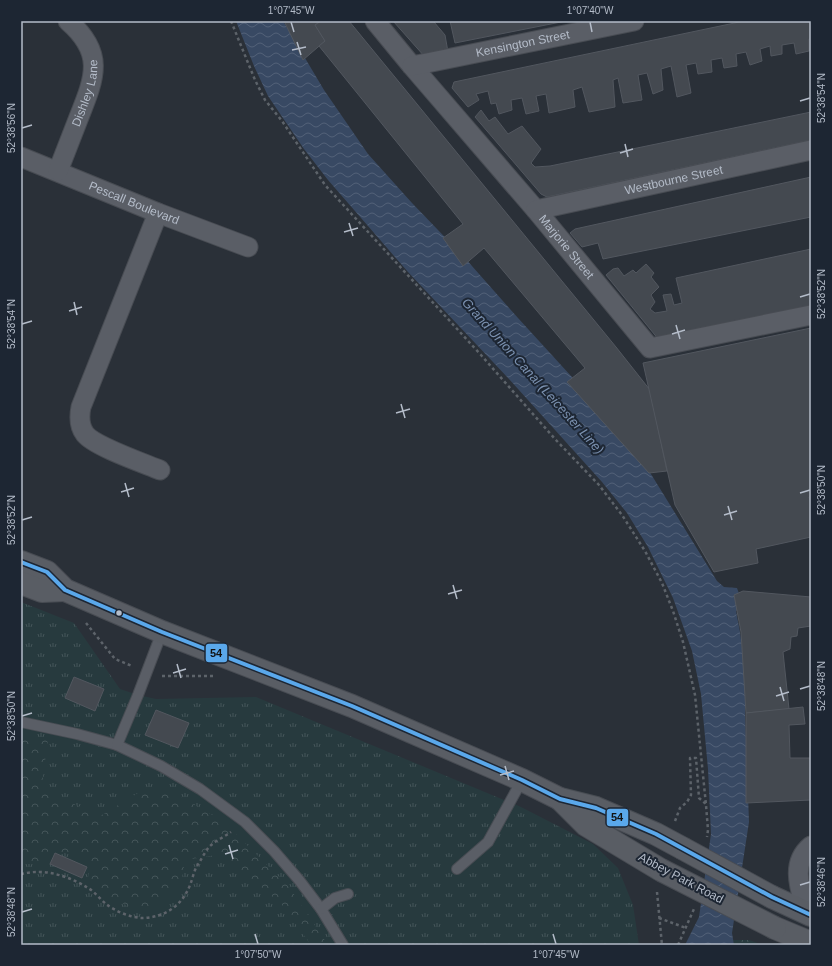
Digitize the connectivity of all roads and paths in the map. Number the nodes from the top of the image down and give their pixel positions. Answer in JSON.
{"nodes":[{"id":1,"x":68,"y":21,"type":"edge"},
{"id":2,"x":231,"y":21,"type":"edge"},
{"id":3,"x":375,"y":21,"type":"edge"},
{"id":4,"x":634,"y":21,"type":"edge"},
{"id":5,"x":412,"y":66,"type":"junction"},
{"id":6,"x":811,"y":150,"type":"edge"},
{"id":7,"x":21,"y":157,"type":"edge"},
{"id":8,"x":58,"y":171,"type":"junction"},
{"id":9,"x":536,"y":210,"type":"junction"},
{"id":10,"x":158,"y":212,"type":"junction"},
{"id":11,"x":248,"y":247,"type":"dead end"},
{"id":12,"x":811,"y":315,"type":"edge"},
{"id":13,"x":160,"y":470,"type":"dead end"},
{"id":14,"x":21,"y":562,"type":"edge"},
{"id":15,"x":21,"y":583,"type":"edge"},
{"id":16,"x":65,"y":590,"type":"junction"},
{"id":17,"x":162,"y":632,"type":"junction"},
{"id":18,"x":21,"y":722,"type":"edge"},
{"id":19,"x":117,"y":745,"type":"junction"},
{"id":20,"x":522,"y":780,"type":"junction"},
{"id":21,"x":560,"y":799,"type":"junction"},
{"id":22,"x":706,"y":805,"type":"junction"},
{"id":23,"x":245,"y":822,"type":"junction"},
{"id":24,"x":706,"y":837,"type":"dead end"},
{"id":25,"x":675,"y":844,"type":"junction"},
{"id":26,"x":811,"y":846,"type":"edge"},
{"id":27,"x":457,"y":869,"type":"dead end"},
{"id":28,"x":21,"y":874,"type":"edge"},
{"id":29,"x":657,"y":891,"type":"dead end"},
{"id":30,"x":348,"y":894,"type":"dead end"},
{"id":31,"x":321,"y":908,"type":"junction"},
{"id":32,"x":694,"y":908,"type":"dead end"},
{"id":33,"x":809,"y":915,"type":"edge"},
{"id":34,"x":659,"y":918,"type":"junction"},
{"id":35,"x":686,"y":928,"type":"junction"},
{"id":36,"x":811,"y":943,"type":"edge"},
{"id":37,"x":342,"y":945,"type":"edge"},
{"id":38,"x":662,"y":945,"type":"edge"},
{"id":39,"x":678,"y":945,"type":"edge"}],
"edges":[{"from":1,"to":8,"type":"street","name":"Dishley Lane"},
{"from":2,"to":22,"type":"path"},
{"from":3,"to":5,"type":"street","name":"Marjorie Street"},
{"from":4,"to":5,"type":"street","name":"Kensington Street"},
{"from":5,"to":9,"type":"street","name":"Marjorie Street"},
{"from":6,"to":9,"type":"street","name":"Westbourne Street"},
{"from":7,"to":8,"type":"street","name":"Pescall Boulevard"},
{"from":8,"to":10,"type":"street","name":"Pescall Boulevard"},
{"from":9,"to":12,"type":"street","name":"Marjorie Street"},
{"from":10,"to":11,"type":"street","name":"Pescall Boulevard"},
{"from":10,"to":13,"type":"street"},
{"from":14,"to":16,"type":"main road","name":"Abbey Park Road"},
{"from":15,"to":16,"type":"main road","name":"Abbey Park Road"},
{"from":16,"to":17,"type":"main road","name":"Abbey Park Road"},
{"from":17,"to":19,"type":"lane"},
{"from":17,"to":20,"type":"main road","name":"Abbey Park Road"},
{"from":18,"to":19,"type":"lane"},
{"from":19,"to":23,"type":"lane"},
{"from":20,"to":21,"type":"main road","name":"Abbey Park Road"},
{"from":20,"to":27,"type":"lane"},
{"from":21,"to":25,"type":"main road","name":"Abbey Park Road"},
{"from":21,"to":36,"type":"main road","name":"Abbey Park Road","bridge":true},
{"from":22,"to":24,"type":"path"},
{"from":22,"to":25,"type":"path"},
{"from":23,"to":28,"type":"path"},
{"from":23,"to":31,"type":"lane"},
{"from":25,"to":33,"type":"main road","name":"Abbey Park Road","bridge":true},
{"from":26,"to":33,"type":"street"},
{"from":29,"to":34,"type":"path"},
{"from":30,"to":31,"type":"lane"},
{"from":31,"to":37,"type":"lane"},
{"from":32,"to":35,"type":"path"},
{"from":34,"to":35,"type":"path"},
{"from":34,"to":38,"type":"path"},
{"from":35,"to":39,"type":"path"}]}
